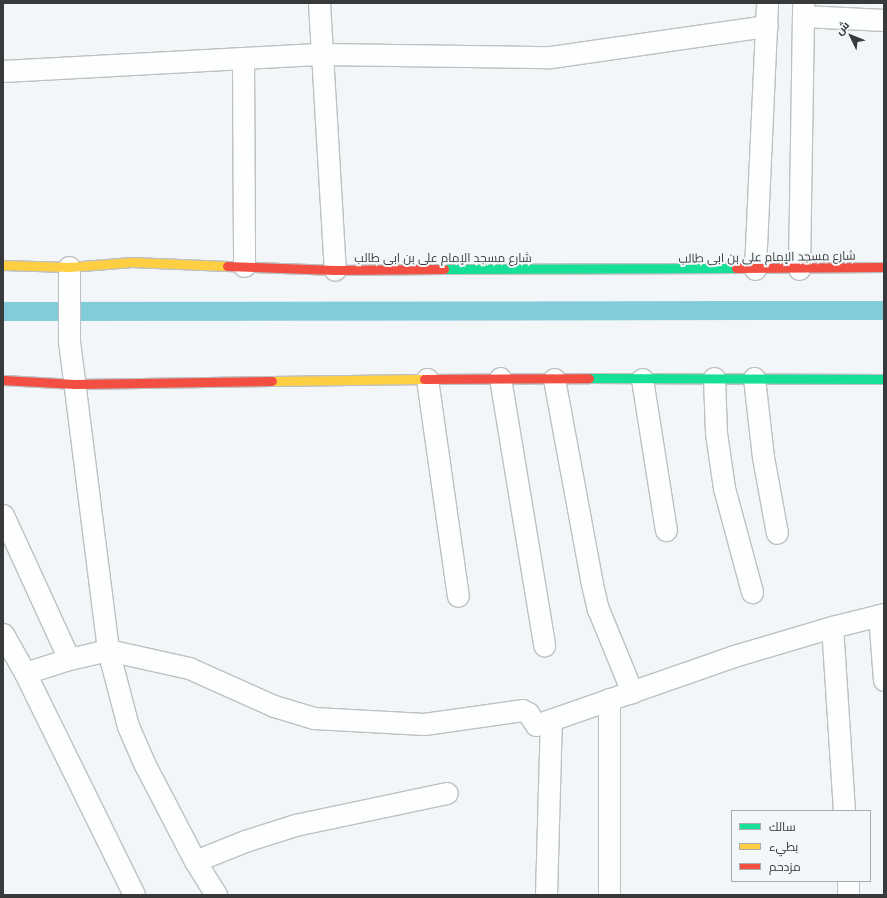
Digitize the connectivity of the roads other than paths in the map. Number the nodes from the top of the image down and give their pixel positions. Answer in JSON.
{"nodes":[{"id":1,"x":319,"y":3,"type":"edge"},
{"id":2,"x":767,"y":3,"type":"edge"},
{"id":3,"x":803,"y":9,"type":"edge"},
{"id":4,"x":884,"y":20,"type":"edge"},
{"id":5,"x":767,"y":26,"type":"junction"},
{"id":6,"x":322,"y":54,"type":"junction"},
{"id":7,"x":243,"y":58,"type":"junction"},
{"id":8,"x":3,"y":72,"type":"edge"},
{"id":9,"x":3,"y":266,"type":"edge"},
{"id":10,"x":244,"y":266,"type":"junction"},
{"id":11,"x":69,"y":267,"type":"junction"},
{"id":12,"x":884,"y":267,"type":"edge"},
{"id":13,"x":799,"y":269,"type":"junction"},
{"id":14,"x":335,"y":270,"type":"junction"},
{"id":15,"x":755,"y":270,"type":"junction"},
{"id":16,"x":500,"y":378,"type":"junction"},
{"id":17,"x":714,"y":378,"type":"junction"},
{"id":18,"x":754,"y":378,"type":"junction"},
{"id":19,"x":427,"y":379,"type":"junction"},
{"id":20,"x":554,"y":379,"type":"junction"},
{"id":21,"x":642,"y":379,"type":"junction"},
{"id":22,"x":884,"y":379,"type":"edge"},
{"id":23,"x":3,"y":380,"type":"edge"},
{"id":24,"x":75,"y":384,"type":"junction"},
{"id":25,"x":3,"y":515,"type":"edge"},
{"id":26,"x":666,"y":530,"type":"dead end"},
{"id":27,"x":777,"y":533,"type":"dead end"},
{"id":28,"x":752,"y":592,"type":"dead end"},
{"id":29,"x":458,"y":596,"type":"dead end"},
{"id":30,"x":882,"y":615,"type":"edge"},
{"id":31,"x":832,"y":627,"type":"junction"},
{"id":32,"x":3,"y":634,"type":"edge"},
{"id":33,"x":544,"y":645,"type":"dead end"},
{"id":34,"x":108,"y":650,"type":"junction"},
{"id":35,"x":69,"y":659,"type":"junction"},
{"id":36,"x":25,"y":673,"type":"junction"},
{"id":37,"x":884,"y":680,"type":"edge"},
{"id":38,"x":632,"y":692,"type":"junction"},
{"id":39,"x":609,"y":699,"type":"junction"},
{"id":40,"x":551,"y":720,"type":"junction"},
{"id":41,"x":447,"y":793,"type":"dead end"},
{"id":42,"x":844,"y":810,"type":"edge"},
{"id":43,"x":195,"y":861,"type":"junction"},
{"id":44,"x":848,"y":882,"type":"edge"},
{"id":45,"x":134,"y":895,"type":"edge"},
{"id":46,"x":216,"y":895,"type":"edge"},
{"id":47,"x":546,"y":895,"type":"edge"},
{"id":48,"x":609,"y":895,"type":"edge"},
{"id":49,"x":848,"y":895,"type":"edge"}],
"edges":[{"from":1,"to":6,"type":"street"},
{"from":2,"to":5,"type":"street"},
{"from":3,"to":4,"type":"street"},
{"from":3,"to":13,"type":"street"},
{"from":5,"to":6,"type":"street"},
{"from":5,"to":15,"type":"street"},
{"from":6,"to":7,"type":"street"},
{"from":6,"to":14,"type":"street"},
{"from":7,"to":8,"type":"street"},
{"from":7,"to":10,"type":"street"},
{"from":9,"to":11,"type":"street","name":"شارع مسجد الإمام على بن ابى طالب"},
{"from":10,"to":11,"type":"street","name":"شارع مسجد الإمام على بن ابى طالب"},
{"from":10,"to":14,"type":"street","name":"شارع مسجد الإمام على بن ابى طالب"},
{"from":11,"to":24,"type":"street"},
{"from":12,"to":13,"type":"street","name":"شارع مسجد الإمام على بن ابى طالب"},
{"from":13,"to":15,"type":"street","name":"شارع مسجد الإمام على بن ابى طالب"},
{"from":14,"to":15,"type":"street","name":"شارع مسجد الإمام على بن ابى طالب"},
{"from":16,"to":19,"type":"street"},
{"from":16,"to":20,"type":"street"},
{"from":16,"to":33,"type":"street"},
{"from":17,"to":18,"type":"street"},
{"from":17,"to":21,"type":"street"},
{"from":17,"to":28,"type":"street"},
{"from":18,"to":22,"type":"street"},
{"from":18,"to":27,"type":"street"},
{"from":19,"to":24,"type":"street"},
{"from":19,"to":29,"type":"street"},
{"from":20,"to":21,"type":"street"},
{"from":20,"to":38,"type":"street"},
{"from":21,"to":26,"type":"street"},
{"from":23,"to":24,"type":"street"},
{"from":24,"to":34,"type":"street"},
{"from":25,"to":35,"type":"street"},
{"from":30,"to":31,"type":"street"},
{"from":30,"to":37,"type":"street"},
{"from":31,"to":38,"type":"street"},
{"from":31,"to":42,"type":"street"},
{"from":32,"to":36,"type":"street"},
{"from":34,"to":35,"type":"street"},
{"from":34,"to":40,"type":"street"},
{"from":34,"to":43,"type":"street"},
{"from":35,"to":36,"type":"street"},
{"from":36,"to":45,"type":"street"},
{"from":38,"to":39,"type":"street"},
{"from":39,"to":40,"type":"street"},
{"from":39,"to":48,"type":"street"},
{"from":40,"to":47,"type":"street"},
{"from":41,"to":43,"type":"street"},
{"from":43,"to":46,"type":"street"},
{"from":44,"to":49,"type":"street"}]}
